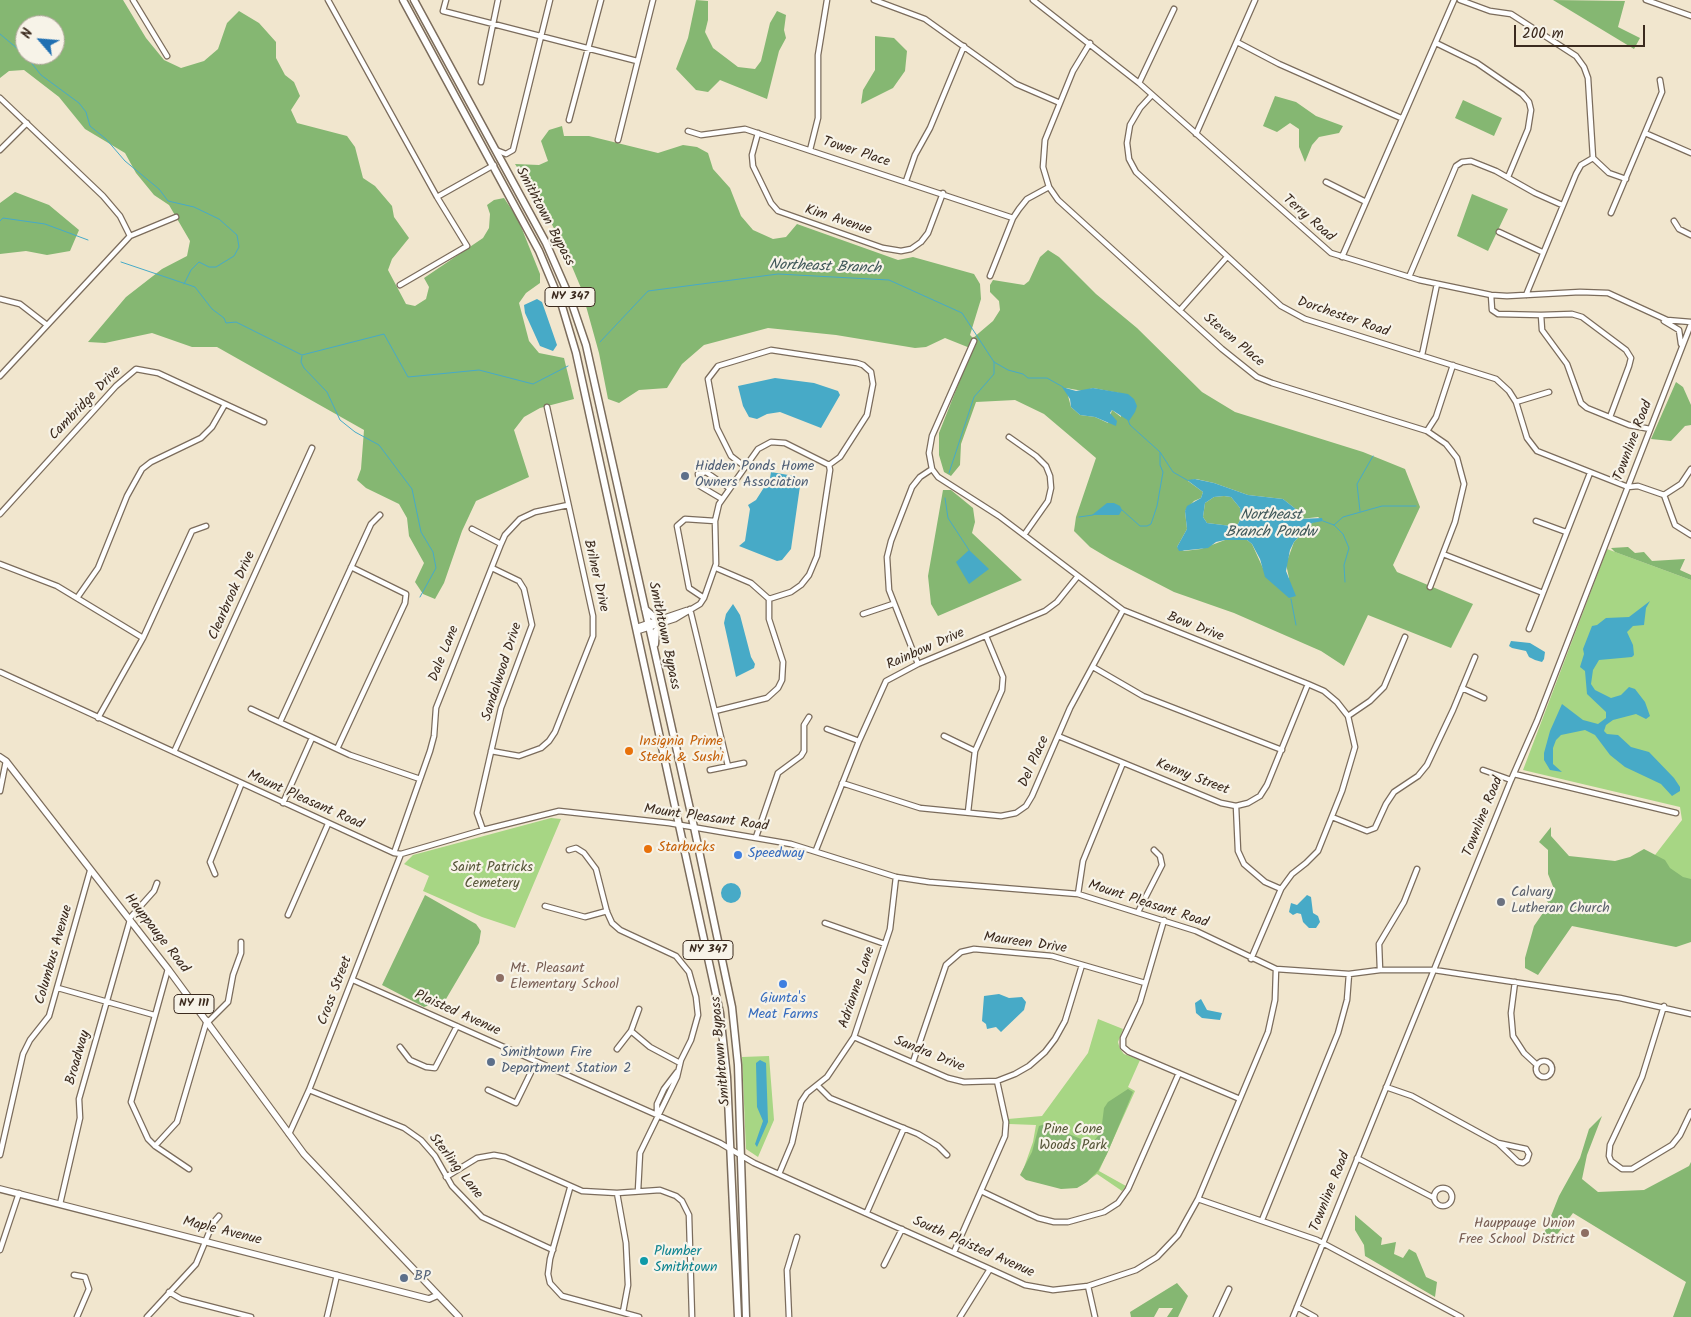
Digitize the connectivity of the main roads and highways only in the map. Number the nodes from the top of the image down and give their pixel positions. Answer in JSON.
{"nodes":[{"id":1,"x":403,"y":0,"type":"edge"},
{"id":2,"x":414,"y":0,"type":"edge"},
{"id":3,"x":644,"y":609,"type":"junction"},
{"id":4,"x":654,"y":653,"type":"junction"},
{"id":5,"x":0,"y":757,"type":"edge"},
{"id":6,"x":0,"y":1189,"type":"edge"},
{"id":7,"x":438,"y":1295,"type":"junction"},
{"id":8,"x":459,"y":1317,"type":"edge"},
{"id":9,"x":738,"y":1317,"type":"edge"},
{"id":10,"x":746,"y":1317,"type":"edge"}],
"edges":[{"from":1,"to":9,"type":"highway","name":"Smithtown Bypass","number":"NY 347"},
{"from":2,"to":3,"type":"highway","name":"Smithtown Bypass","number":"NY 347"},
{"from":3,"to":4,"type":"highway","name":"Smithtown Bypass","number":"NY 347"},
{"from":3,"to":4,"type":"highway"},
{"from":4,"to":10,"type":"highway","name":"Smithtown Bypass","number":"NY 347"},
{"from":5,"to":7,"type":"main road","name":"Hauppauge Road","number":"NY 111"},
{"from":6,"to":7,"type":"main road","name":"Maple Avenue"},
{"from":7,"to":8,"type":"main road","number":"NY 111"}]}
